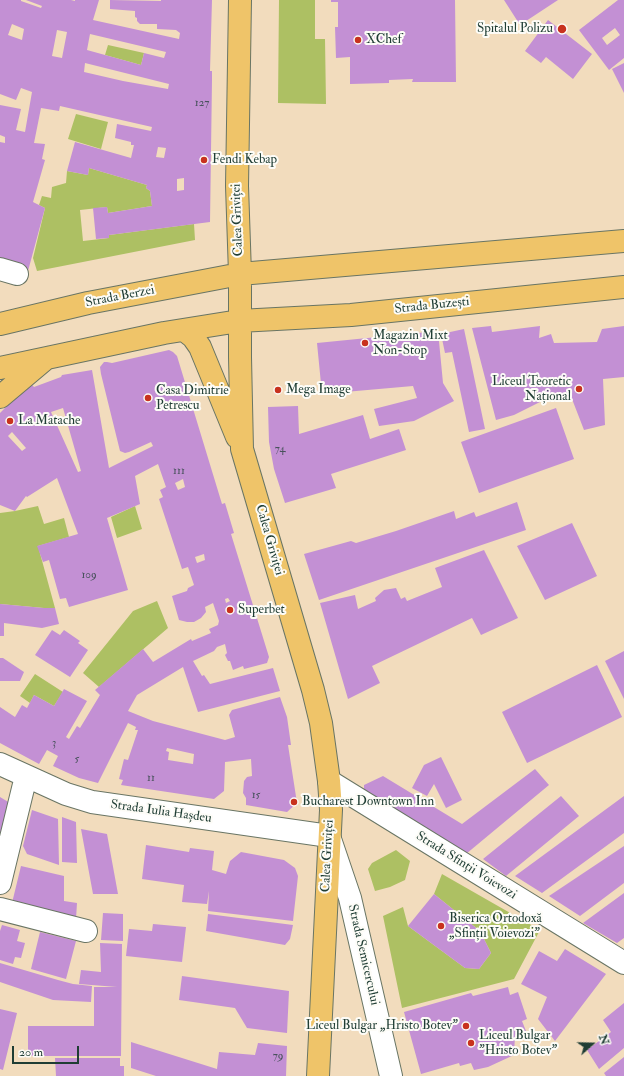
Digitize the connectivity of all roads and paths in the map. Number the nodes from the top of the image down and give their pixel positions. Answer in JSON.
{"nodes":[{"id":1,"x":240,"y":0,"type":"edge"},
{"id":2,"x":624,"y":241,"type":"edge"},
{"id":3,"x":240,"y":274,"type":"junction"},
{"id":4,"x":624,"y":286,"type":"edge"},
{"id":5,"x":239,"y":321,"type":"junction"},
{"id":6,"x":0,"y":324,"type":"edge"},
{"id":7,"x":184,"y":330,"type":"junction"},
{"id":8,"x":46,"y":358,"type":"junction"},
{"id":9,"x":0,"y":368,"type":"edge"},
{"id":10,"x":0,"y":397,"type":"edge"},
{"id":11,"x":242,"y":449,"type":"junction"},
{"id":12,"x":0,"y":764,"type":"edge"},
{"id":13,"x":26,"y":776,"type":"junction"},
{"id":14,"x":329,"y":781,"type":"junction"},
{"id":15,"x":329,"y":836,"type":"junction"},
{"id":16,"x":0,"y":883,"type":"edge"},
{"id":17,"x":0,"y":908,"type":"edge"},
{"id":18,"x":86,"y":931,"type":"dead end"},
{"id":19,"x":624,"y":963,"type":"edge"},
{"id":20,"x":318,"y":1076,"type":"edge"},
{"id":21,"x":391,"y":1076,"type":"edge"}],
"edges":[{"from":1,"to":3,"type":"main road","name":"Calea Griviței"},
{"from":2,"to":3,"type":"main road"},
{"from":3,"to":5,"type":"main road","name":"Calea Griviței"},
{"from":3,"to":6,"type":"main road","name":"Strada Berzei"},
{"from":4,"to":5,"type":"main road","name":"Strada Buzești"},
{"from":5,"to":7,"type":"main road"},
{"from":5,"to":11,"type":"main road","name":"Calea Griviței"},
{"from":7,"to":8,"type":"main road"},
{"from":7,"to":11,"type":"main road"},
{"from":8,"to":9,"type":"main road"},
{"from":8,"to":10,"type":"main road"},
{"from":11,"to":14,"type":"main road","name":"Calea Griviței"},
{"from":12,"to":13,"type":"street","name":"Strada Iulia Hașdeu"},
{"from":13,"to":15,"type":"street","name":"Strada Iulia Hașdeu"},
{"from":13,"to":16,"type":"street"},
{"from":14,"to":15,"type":"main road","name":"Calea Griviței"},
{"from":14,"to":19,"type":"street","name":"Strada Sfinții Voievozi"},
{"from":15,"to":20,"type":"main road","name":"Calea Griviței"},
{"from":15,"to":21,"type":"street","name":"Strada Semicercului"},
{"from":17,"to":18,"type":"street"}]}
